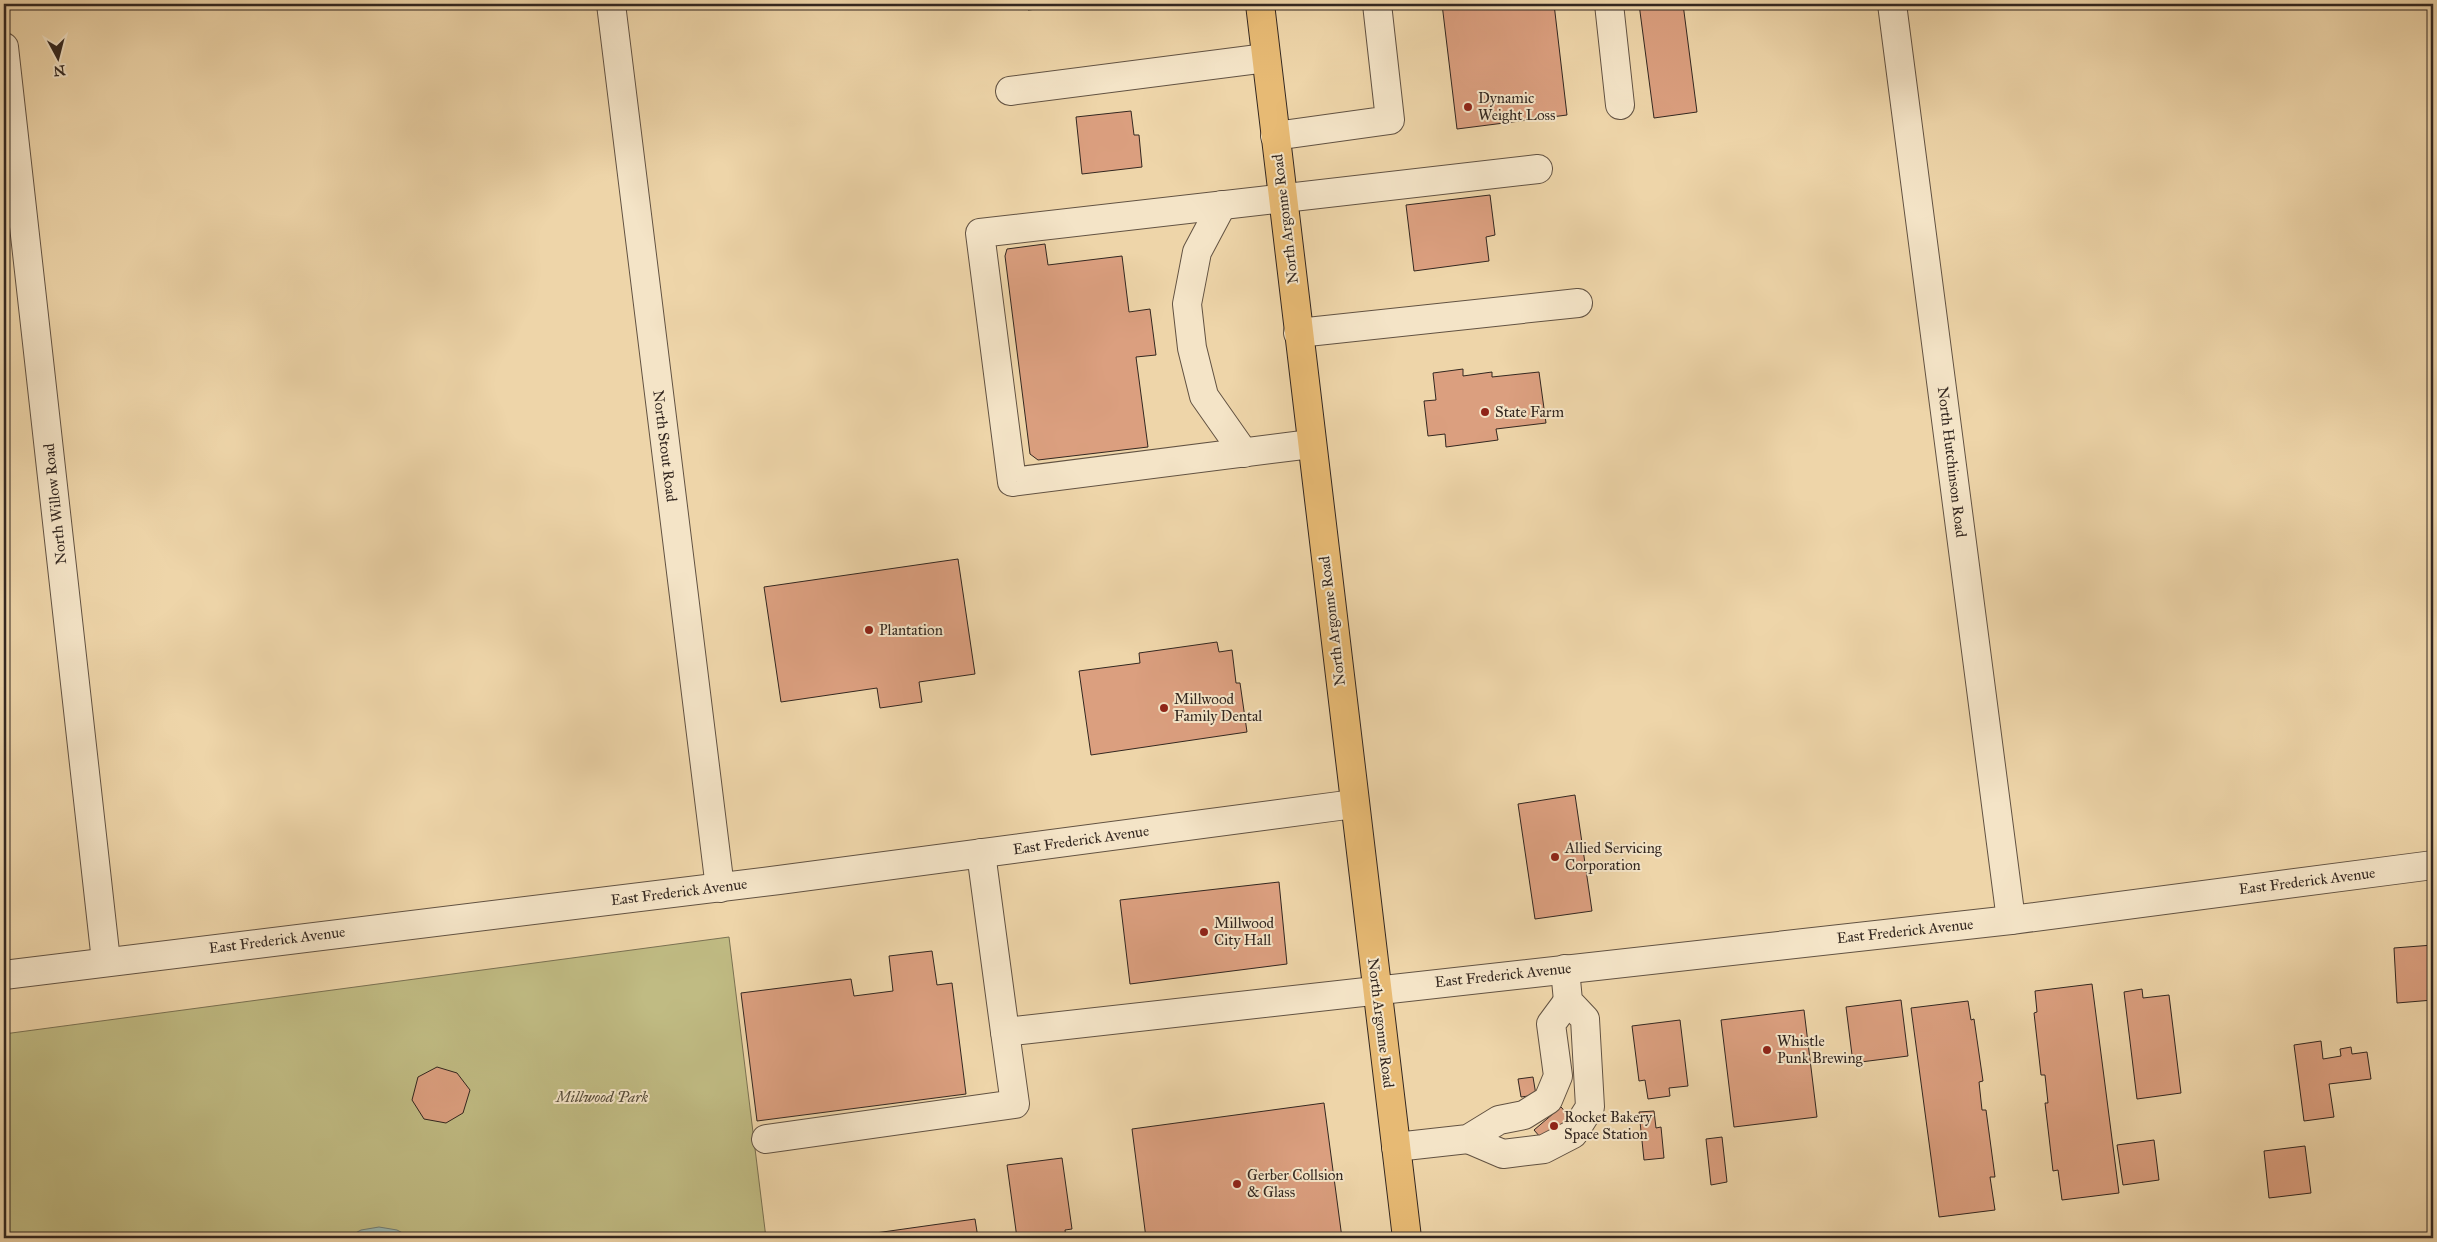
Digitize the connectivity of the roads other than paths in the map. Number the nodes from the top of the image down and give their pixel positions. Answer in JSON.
{"nodes":[{"id":1,"x":611,"y":4,"type":"edge"},
{"id":2,"x":1260,"y":4,"type":"edge"},
{"id":3,"x":1377,"y":4,"type":"edge"},
{"id":4,"x":1609,"y":4,"type":"edge"},
{"id":5,"x":1892,"y":4,"type":"edge"},
{"id":6,"x":4,"y":47,"type":"edge"},
{"id":7,"x":1266,"y":58,"type":"junction"},
{"id":8,"x":1010,"y":91,"type":"dead end"},
{"id":9,"x":1620,"y":104,"type":"dead end"},
{"id":10,"x":1275,"y":136,"type":"junction"},
{"id":11,"x":1538,"y":169,"type":"dead end"},
{"id":12,"x":1282,"y":198,"type":"junction"},
{"id":13,"x":1222,"y":205,"type":"junction"},
{"id":14,"x":1578,"y":303,"type":"dead end"},
{"id":15,"x":1298,"y":333,"type":"junction"},
{"id":16,"x":1311,"y":444,"type":"junction"},
{"id":17,"x":1244,"y":453,"type":"junction"},
{"id":18,"x":1354,"y":804,"type":"junction"},
{"id":19,"x":981,"y":854,"type":"junction"},
{"id":20,"x":2433,"y":865,"type":"edge"},
{"id":21,"x":720,"y":888,"type":"junction"},
{"id":22,"x":2011,"y":920,"type":"junction"},
{"id":23,"x":106,"y":961,"type":"junction"},
{"id":24,"x":1565,"y":969,"type":"junction"},
{"id":25,"x":4,"y":975,"type":"edge"},
{"id":26,"x":1376,"y":989,"type":"junction"},
{"id":27,"x":1568,"y":1001,"type":"junction"},
{"id":28,"x":1005,"y":1032,"type":"junction"},
{"id":29,"x":766,"y":1139,"type":"dead end"},
{"id":30,"x":1468,"y":1139,"type":"junction"},
{"id":31,"x":1396,"y":1147,"type":"junction"},
{"id":32,"x":1407,"y":1238,"type":"edge"}],
"edges":[{"from":1,"to":21,"type":"street","name":"North Stout Road"},
{"from":2,"to":7,"type":"main road","name":"North Argonne Road"},
{"from":3,"to":10,"type":"street"},
{"from":4,"to":9,"type":"street"},
{"from":5,"to":22,"type":"street","name":"North Hutchinson Road"},
{"from":6,"to":23,"type":"street","name":"North Willow Road"},
{"from":7,"to":8,"type":"street"},
{"from":7,"to":10,"type":"main road","name":"North Argonne Road"},
{"from":10,"to":12,"type":"main road","name":"North Argonne Road"},
{"from":11,"to":12,"type":"street"},
{"from":12,"to":13,"type":"street"},
{"from":12,"to":15,"type":"main road","name":"North Argonne Road"},
{"from":13,"to":17,"type":"street"},
{"from":13,"to":17,"type":"street"},
{"from":14,"to":15,"type":"street"},
{"from":15,"to":16,"type":"main road","name":"North Argonne Road"},
{"from":16,"to":17,"type":"street"},
{"from":16,"to":18,"type":"main road","name":"North Argonne Road"},
{"from":18,"to":19,"type":"street","name":"East Frederick Avenue"},
{"from":18,"to":26,"type":"main road","name":"North Argonne Road"},
{"from":19,"to":21,"type":"street","name":"East Frederick Avenue"},
{"from":19,"to":28,"type":"street"},
{"from":20,"to":22,"type":"street","name":"East Frederick Avenue"},
{"from":21,"to":23,"type":"street","name":"East Frederick Avenue"},
{"from":22,"to":24,"type":"street","name":"East Frederick Avenue"},
{"from":23,"to":25,"type":"street","name":"East Frederick Avenue"},
{"from":24,"to":26,"type":"street","name":"East Frederick Avenue"},
{"from":24,"to":27,"type":"street"},
{"from":26,"to":28,"type":"street","name":"East Frederick Avenue"},
{"from":26,"to":31,"type":"main road","name":"North Argonne Road"},
{"from":27,"to":30,"type":"street"},
{"from":27,"to":30,"type":"street"},
{"from":28,"to":29,"type":"street"},
{"from":30,"to":31,"type":"street"},
{"from":31,"to":32,"type":"main road","name":"North Argonne Road"}]}
